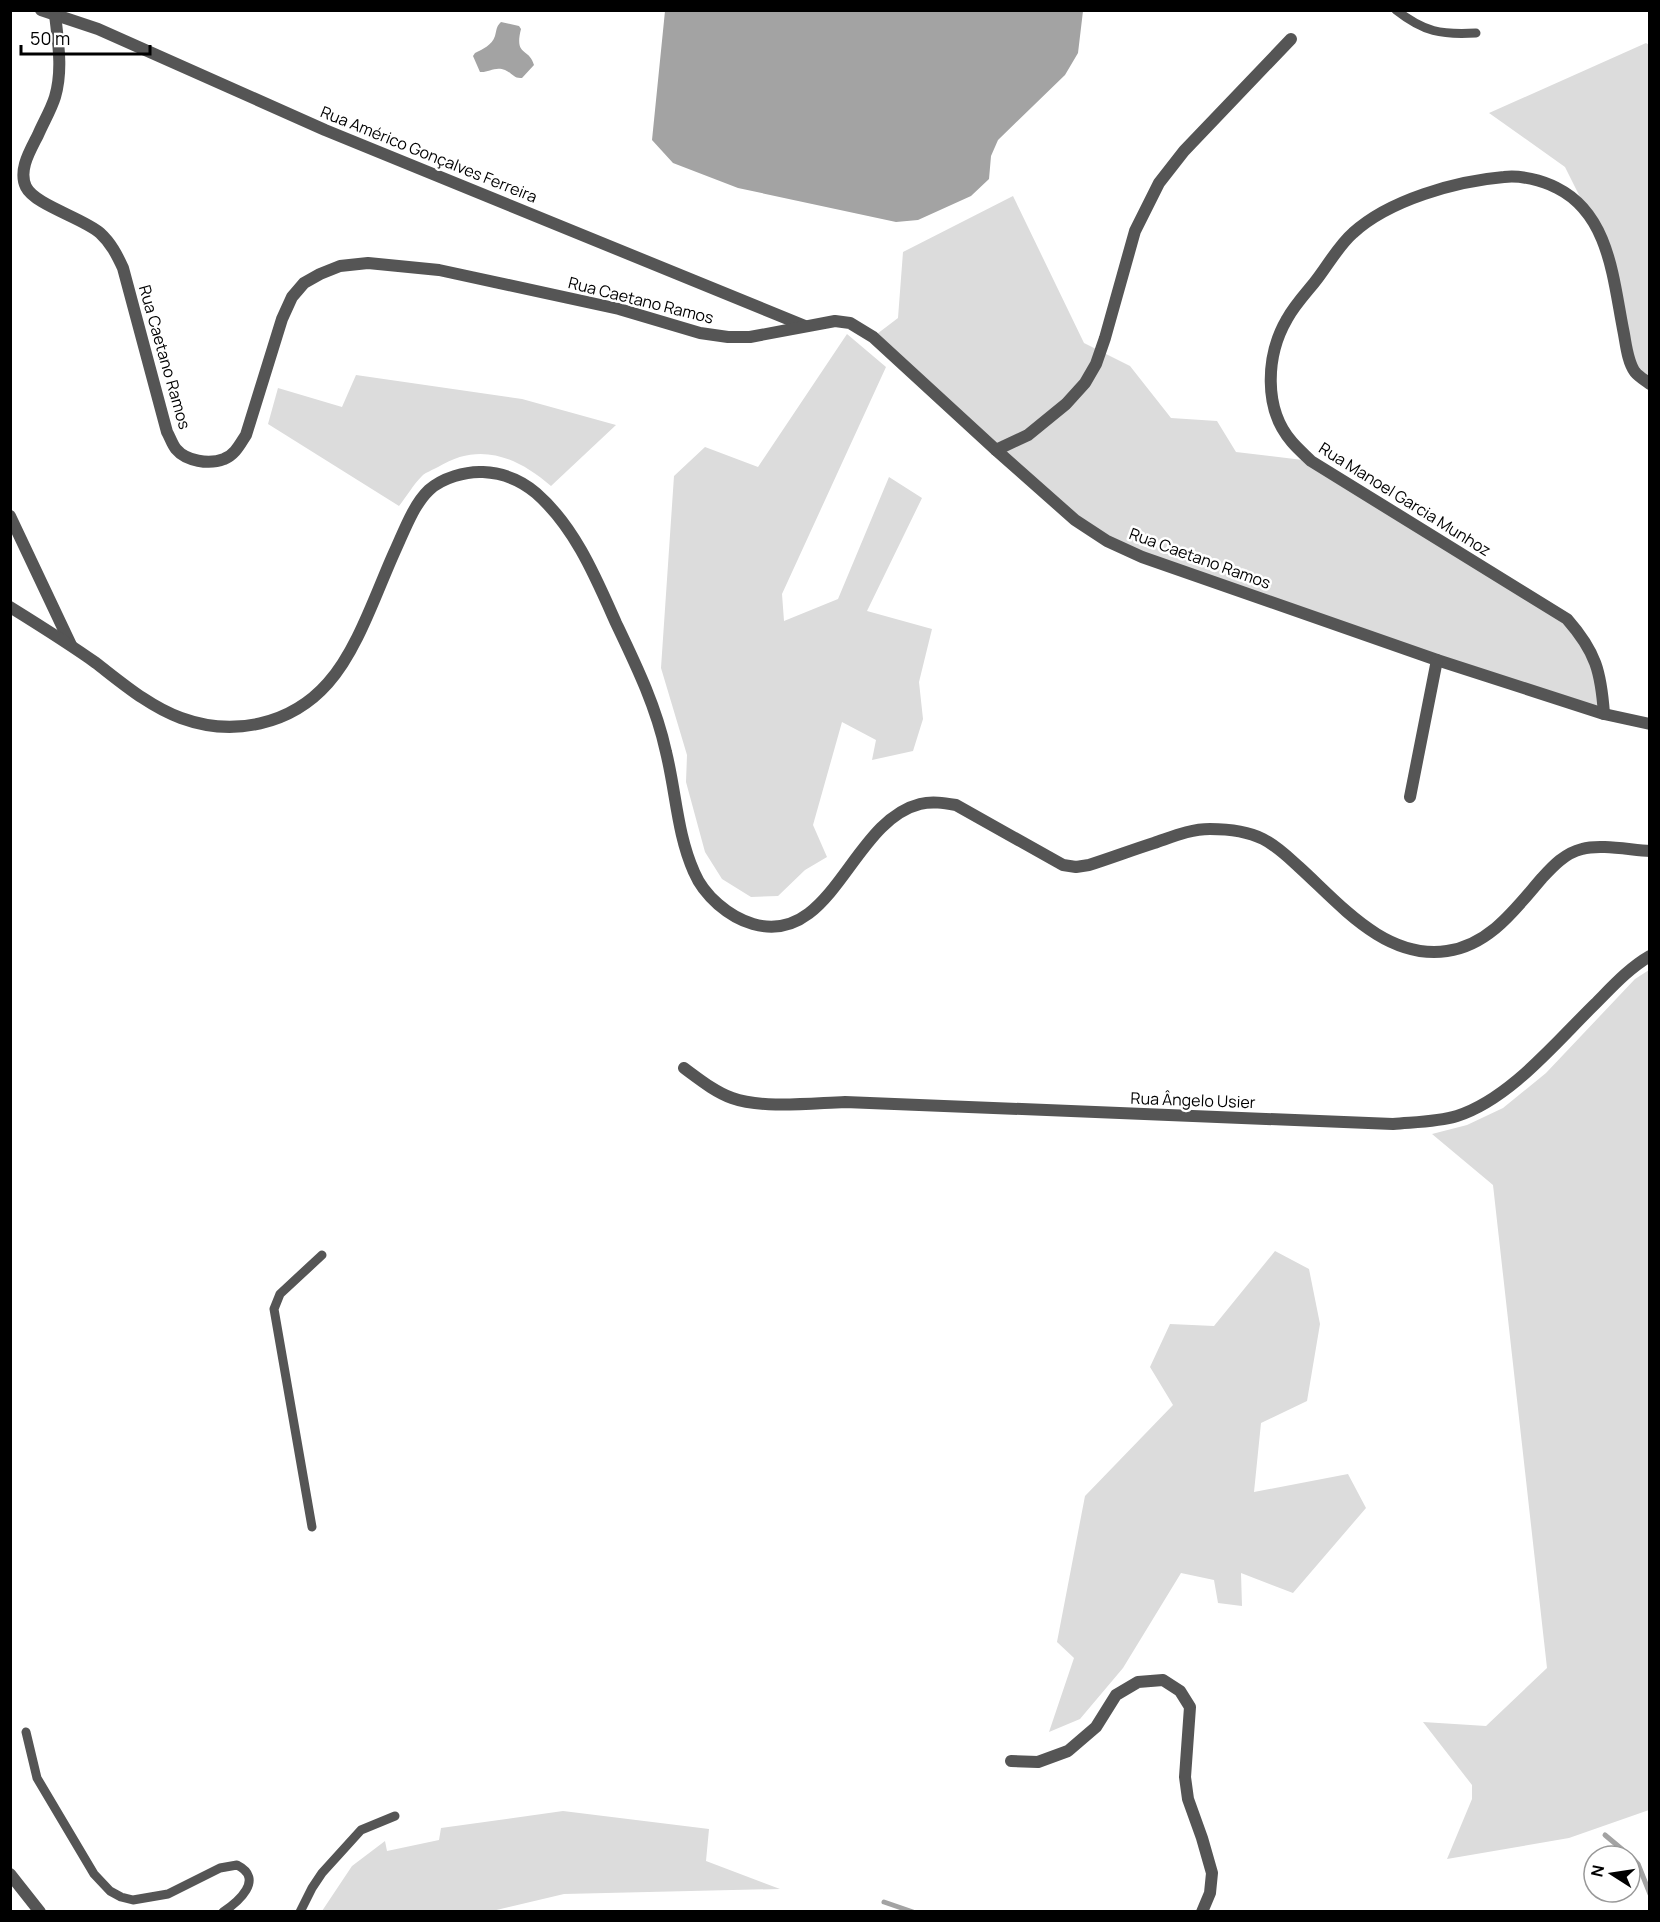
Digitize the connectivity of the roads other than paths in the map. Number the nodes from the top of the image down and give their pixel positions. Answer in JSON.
{"nodes":[{"id":1,"x":41,"y":10,"type":"edge"},
{"id":2,"x":1396,"y":10,"type":"edge"},
{"id":3,"x":55,"y":14,"type":"junction"},
{"id":4,"x":1476,"y":33,"type":"dead end"},
{"id":5,"x":1291,"y":39,"type":"dead end"},
{"id":6,"x":806,"y":326,"type":"junction"},
{"id":7,"x":1650,"y":384,"type":"edge"},
{"id":8,"x":996,"y":450,"type":"junction"},
{"id":9,"x":10,"y":516,"type":"edge"},
{"id":10,"x":10,"y":607,"type":"edge"},
{"id":11,"x":72,"y":646,"type":"junction"},
{"id":12,"x":1437,"y":660,"type":"junction"},
{"id":13,"x":1604,"y":714,"type":"junction"},
{"id":14,"x":1650,"y":723,"type":"edge"},
{"id":15,"x":1410,"y":797,"type":"dead end"},
{"id":16,"x":1650,"y":851,"type":"edge"},
{"id":17,"x":1650,"y":956,"type":"edge"},
{"id":18,"x":684,"y":1068,"type":"dead end"},
{"id":19,"x":322,"y":1255,"type":"dead end"},
{"id":20,"x":312,"y":1527,"type":"dead end"},
{"id":21,"x":26,"y":1732,"type":"dead end"},
{"id":22,"x":1011,"y":1761,"type":"dead end"},
{"id":23,"x":395,"y":1816,"type":"dead end"},
{"id":24,"x":10,"y":1874,"type":"edge"},
{"id":25,"x":40,"y":1911,"type":"edge"},
{"id":26,"x":223,"y":1911,"type":"edge"},
{"id":27,"x":300,"y":1911,"type":"edge"},
{"id":28,"x":1202,"y":1911,"type":"edge"}],
"edges":[{"from":1,"to":3,"type":"street","name":"Rua Américo Gonçalves Ferreira"},
{"from":2,"to":4,"type":"lane"},
{"from":3,"to":6,"type":"street","name":"Rua Américo Gonçalves Ferreira"},
{"from":3,"to":6,"type":"street","name":"Rua Caetano Ramos"},
{"from":5,"to":8,"type":"street"},
{"from":6,"to":8,"type":"street","name":"Rua Caetano Ramos"},
{"from":7,"to":13,"type":"street","name":"Rua Manoel Garcia Munhoz"},
{"from":8,"to":12,"type":"street","name":"Rua Caetano Ramos"},
{"from":9,"to":11,"type":"street"},
{"from":10,"to":11,"type":"street"},
{"from":11,"to":16,"type":"street"},
{"from":12,"to":13,"type":"street","name":"Rua Caetano Ramos"},
{"from":12,"to":15,"type":"street"},
{"from":13,"to":14,"type":"street","name":"Rua Caetano Ramos"},
{"from":17,"to":18,"type":"street","name":"Rua Ângelo Usier"},
{"from":19,"to":20,"type":"lane"},
{"from":21,"to":26,"type":"lane"},
{"from":22,"to":28,"type":"street"},
{"from":23,"to":27,"type":"lane"},
{"from":24,"to":25,"type":"street"}]}
